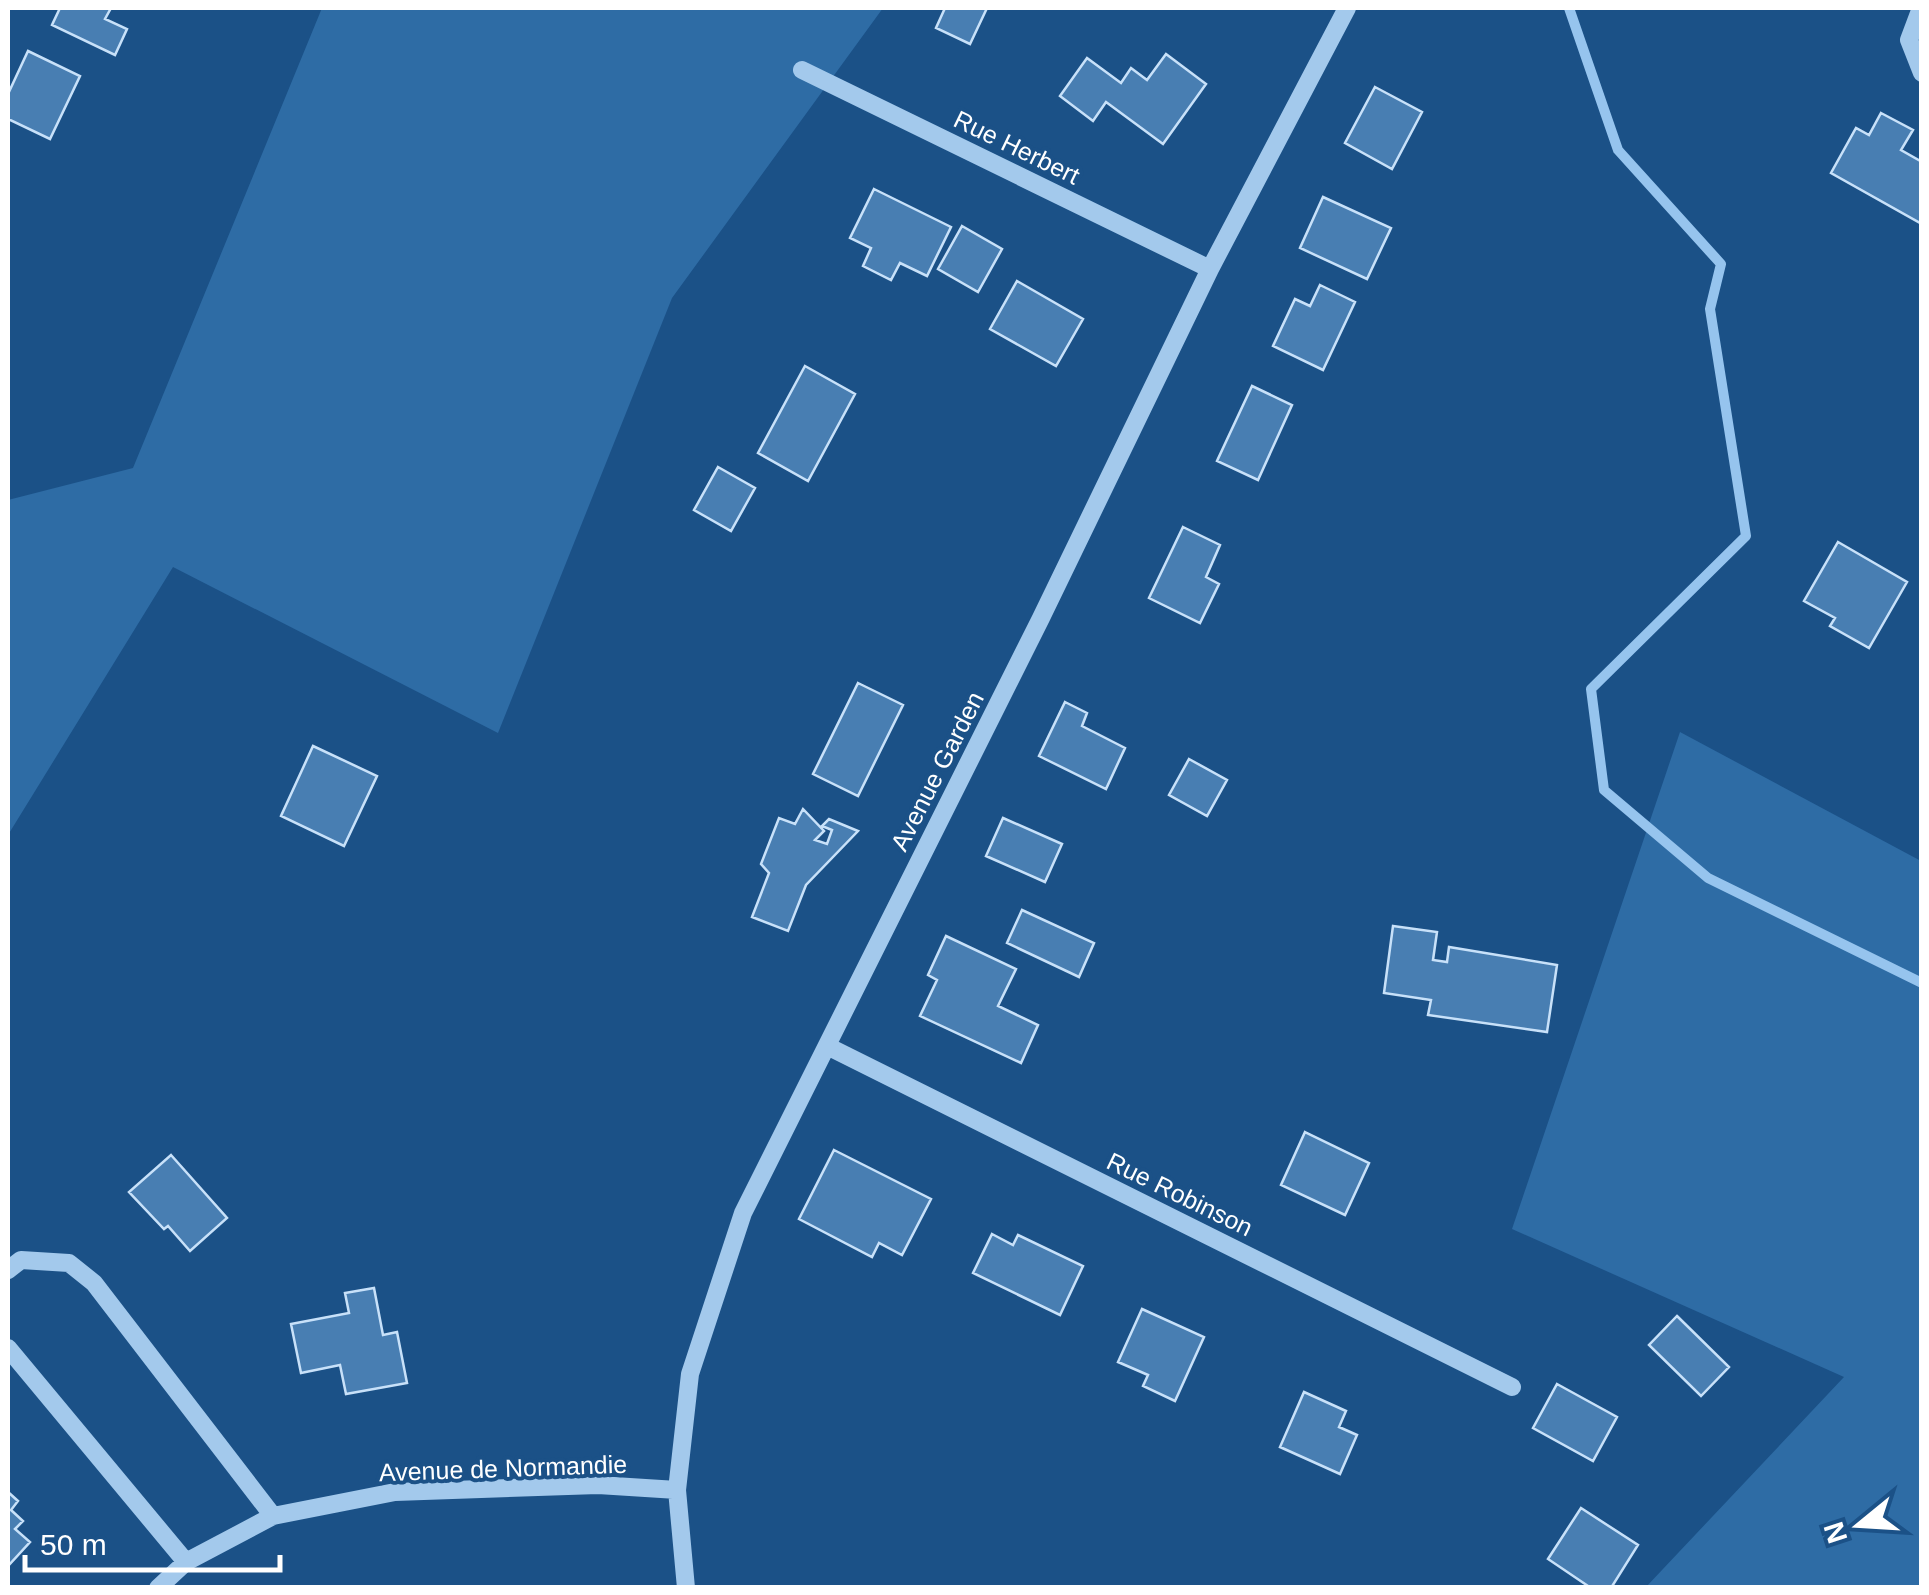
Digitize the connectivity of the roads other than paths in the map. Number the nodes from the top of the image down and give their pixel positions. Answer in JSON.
{"nodes":[{"id":1,"x":1347,"y":8,"type":"edge"},
{"id":2,"x":1920,"y":8,"type":"edge"},
{"id":3,"x":802,"y":70,"type":"dead end"},
{"id":4,"x":1922,"y":73,"type":"edge"},
{"id":5,"x":1210,"y":269,"type":"junction"},
{"id":6,"x":827,"y":1046,"type":"junction"},
{"id":7,"x":8,"y":1270,"type":"edge"},
{"id":8,"x":8,"y":1348,"type":"edge"},
{"id":9,"x":1512,"y":1387,"type":"dead end"},
{"id":10,"x":677,"y":1490,"type":"junction"},
{"id":11,"x":273,"y":1516,"type":"junction"},
{"id":12,"x":186,"y":1562,"type":"junction"},
{"id":13,"x":158,"y":1588,"type":"edge"},
{"id":14,"x":686,"y":1588,"type":"edge"}],
"edges":[{"from":1,"to":5,"type":"street","name":"Avenue Garden"},
{"from":2,"to":4,"type":"street"},
{"from":3,"to":5,"type":"street","name":"Rue Herbert"},
{"from":5,"to":6,"type":"street","name":"Avenue Garden"},
{"from":6,"to":9,"type":"street","name":"Rue Robinson"},
{"from":6,"to":10,"type":"street","name":"Avenue Garden"},
{"from":7,"to":11,"type":"street"},
{"from":8,"to":12,"type":"street"},
{"from":10,"to":11,"type":"street","name":"Avenue de Normandie"},
{"from":10,"to":14,"type":"street","name":"Avenue Garden"},
{"from":11,"to":12,"type":"street","name":"Avenue de Normandie"},
{"from":12,"to":13,"type":"street","name":"Avenue de Normandie"}]}
